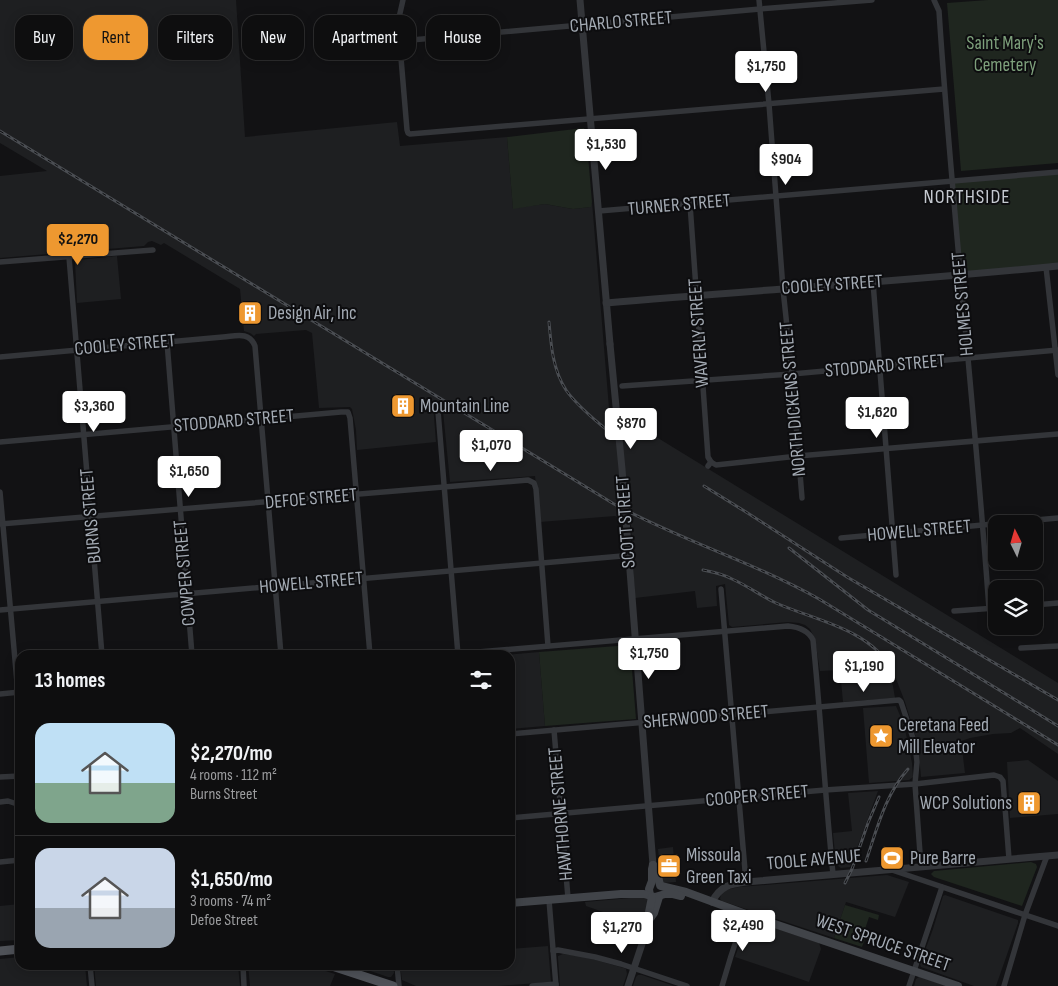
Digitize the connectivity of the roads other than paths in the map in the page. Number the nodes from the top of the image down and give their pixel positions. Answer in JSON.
{"nodes":[{"id":1,"x":403,"y":0,"type":"edge"},
{"id":2,"x":580,"y":0,"type":"edge"},
{"id":3,"x":759,"y":0,"type":"edge"},
{"id":4,"x":872,"y":0,"type":"edge"},
{"id":5,"x":934,"y":0,"type":"edge"},
{"id":6,"x":834,"y":2,"type":"edge"},
{"id":7,"x":760,"y":9,"type":"junction"},
{"id":8,"x":400,"y":15,"type":"edge"},
{"id":9,"x":582,"y":25,"type":"junction"},
{"id":10,"x":416,"y":40,"type":"edge"},
{"id":11,"x":401,"y":60,"type":"edge"},
{"id":12,"x":944,"y":89,"type":"junction"},
{"id":13,"x":769,"y":104,"type":"junction"},
{"id":14,"x":590,"y":118,"type":"junction"},
{"id":15,"x":1058,"y":172,"type":"edge"},
{"id":16,"x":952,"y":181,"type":"junction"},
{"id":17,"x":776,"y":196,"type":"junction"},
{"id":18,"x":690,"y":204,"type":"junction"},
{"id":19,"x":599,"y":212,"type":"junction"},
{"id":20,"x":153,"y":250,"type":"dead end"},
{"id":21,"x":69,"y":257,"type":"junction"},
{"id":22,"x":0,"y":262,"type":"edge"},
{"id":23,"x":1058,"y":266,"type":"edge"},
{"id":24,"x":1046,"y":268,"type":"junction"},
{"id":25,"x":960,"y":275,"type":"junction"},
{"id":26,"x":873,"y":282,"type":"junction"},
{"id":27,"x":783,"y":289,"type":"junction"},
{"id":28,"x":696,"y":295,"type":"junction"},
{"id":29,"x":606,"y":303,"type":"junction"},
{"id":30,"x":167,"y":342,"type":"junction"},
{"id":31,"x":77,"y":350,"type":"junction"},
{"id":32,"x":1057,"y":350,"type":"edge"},
{"id":33,"x":0,"y":357,"type":"edge"},
{"id":34,"x":968,"y":358,"type":"junction"},
{"id":35,"x":879,"y":366,"type":"junction"},
{"id":36,"x":792,"y":374,"type":"junction"},
{"id":37,"x":1058,"y":375,"type":"edge"},
{"id":38,"x":702,"y":381,"type":"junction"},
{"id":39,"x":622,"y":386,"type":"dead end"},
{"id":40,"x":438,"y":411,"type":"dead end"},
{"id":41,"x":261,"y":419,"type":"junction"},
{"id":42,"x":173,"y":426,"type":"junction"},
{"id":43,"x":84,"y":434,"type":"junction"},
{"id":44,"x":1058,"y":434,"type":"edge"},
{"id":45,"x":0,"y":442,"type":"edge"},
{"id":46,"x":975,"y":442,"type":"junction"},
{"id":47,"x":886,"y":449,"type":"junction"},
{"id":48,"x":798,"y":456,"type":"junction"},
{"id":49,"x":444,"y":486,"type":"junction"},
{"id":50,"x":0,"y":492,"type":"edge"},
{"id":51,"x":356,"y":495,"type":"junction"},
{"id":52,"x":802,"y":498,"type":"dead end"},
{"id":53,"x":268,"y":502,"type":"junction"},
{"id":54,"x":179,"y":509,"type":"junction"},
{"id":55,"x":91,"y":517,"type":"junction"},
{"id":56,"x":1058,"y":518,"type":"edge"},
{"id":57,"x":1,"y":524,"type":"edge"},
{"id":58,"x":983,"y":525,"type":"junction"},
{"id":59,"x":893,"y":533,"type":"junction"},
{"id":60,"x":841,"y":538,"type":"dead end"},
{"id":61,"x":625,"y":557,"type":"junction"},
{"id":62,"x":541,"y":563,"type":"junction"},
{"id":63,"x":451,"y":571,"type":"junction"},
{"id":64,"x":896,"y":575,"type":"dead end"},
{"id":65,"x":364,"y":578,"type":"junction"},
{"id":66,"x":275,"y":585,"type":"junction"},
{"id":67,"x":721,"y":589,"type":"dead end"},
{"id":68,"x":187,"y":594,"type":"junction"},
{"id":69,"x":988,"y":595,"type":"edge"},
{"id":70,"x":98,"y":601,"type":"junction"},
{"id":71,"x":1058,"y":603,"type":"edge"},
{"id":72,"x":1043,"y":604,"type":"edge"},
{"id":73,"x":10,"y":609,"type":"junction"},
{"id":74,"x":988,"y":609,"type":"edge"},
{"id":75,"x":0,"y":610,"type":"edge"},
{"id":76,"x":954,"y":611,"type":"dead end"},
{"id":77,"x":724,"y":632,"type":"junction"},
{"id":78,"x":635,"y":639,"type":"junction"},
{"id":79,"x":548,"y":646,"type":"junction"},
{"id":80,"x":1058,"y":646,"type":"edge"},
{"id":81,"x":1021,"y":648,"type":"dead end"},
{"id":82,"x":102,"y":650,"type":"edge"},
{"id":83,"x":192,"y":650,"type":"edge"},
{"id":84,"x":281,"y":650,"type":"edge"},
{"id":85,"x":370,"y":650,"type":"edge"},
{"id":86,"x":458,"y":650,"type":"edge"},
{"id":87,"x":503,"y":650,"type":"edge"},
{"id":88,"x":15,"y":655,"type":"edge"},
{"id":89,"x":15,"y":692,"type":"edge"},
{"id":90,"x":0,"y":694,"type":"edge"},
{"id":91,"x":819,"y":708,"type":"junction"},
{"id":92,"x":731,"y":715,"type":"junction"},
{"id":93,"x":642,"y":723,"type":"junction"},
{"id":94,"x":554,"y":730,"type":"junction"},
{"id":95,"x":515,"y":734,"type":"edge"},
{"id":96,"x":15,"y":776,"type":"edge"},
{"id":97,"x":0,"y":777,"type":"edge"},
{"id":98,"x":915,"y":784,"type":"junction"},
{"id":99,"x":825,"y":790,"type":"junction"},
{"id":100,"x":739,"y":798,"type":"junction"},
{"id":101,"x":0,"y":802,"type":"edge"},
{"id":102,"x":15,"y":802,"type":"edge"},
{"id":103,"x":649,"y":806,"type":"junction"},
{"id":104,"x":561,"y":814,"type":"junction"},
{"id":105,"x":515,"y":818,"type":"edge"},
{"id":106,"x":1058,"y":855,"type":"edge"},
{"id":107,"x":1047,"y":856,"type":"junction"},
{"id":108,"x":1009,"y":859,"type":"junction"},
{"id":109,"x":15,"y":860,"type":"edge"},
{"id":110,"x":0,"y":862,"type":"edge"},
{"id":111,"x":653,"y":864,"type":"junction"},
{"id":112,"x":921,"y":867,"type":"junction"},
{"id":113,"x":891,"y":870,"type":"junction"},
{"id":114,"x":832,"y":874,"type":"junction"},
{"id":115,"x":746,"y":882,"type":"junction"},
{"id":116,"x":661,"y":885,"type":"junction"},
{"id":117,"x":650,"y":886,"type":"junction"},
{"id":118,"x":942,"y":887,"type":"junction"},
{"id":119,"x":621,"y":894,"type":"junction"},
{"id":120,"x":656,"y":896,"type":"junction"},
{"id":121,"x":568,"y":898,"type":"junction"},
{"id":122,"x":700,"y":898,"type":"junction"},
{"id":123,"x":549,"y":900,"type":"junction"},
{"id":124,"x":712,"y":902,"type":"junction"},
{"id":125,"x":515,"y":903,"type":"edge"},
{"id":126,"x":745,"y":914,"type":"junction"},
{"id":127,"x":1025,"y":915,"type":"junction"},
{"id":128,"x":650,"y":917,"type":"joint"},
{"id":129,"x":1058,"y":926,"type":"edge"},
{"id":130,"x":15,"y":950,"type":"edge"},
{"id":131,"x":553,"y":950,"type":"junction"},
{"id":132,"x":0,"y":951,"type":"edge"},
{"id":133,"x":634,"y":968,"type":"junction"},
{"id":134,"x":90,"y":970,"type":"edge"},
{"id":135,"x":243,"y":970,"type":"edge"},
{"id":136,"x":344,"y":970,"type":"edge"},
{"id":137,"x":397,"y":970,"type":"edge"},
{"id":138,"x":914,"y":971,"type":"junction"},
{"id":139,"x":556,"y":985,"type":"edge"},
{"id":140,"x":92,"y":986,"type":"edge"},
{"id":141,"x":244,"y":986,"type":"edge"},
{"id":142,"x":393,"y":986,"type":"edge"},
{"id":143,"x":399,"y":986,"type":"edge"},
{"id":144,"x":532,"y":986,"type":"edge"},
{"id":145,"x":628,"y":986,"type":"edge"},
{"id":146,"x":687,"y":986,"type":"edge"},
{"id":147,"x":722,"y":986,"type":"edge"},
{"id":148,"x":909,"y":986,"type":"edge"},
{"id":149,"x":958,"y":986,"type":"edge"},
{"id":150,"x":1004,"y":986,"type":"edge"}],
"edges":[{"from":1,"to":8,"type":"street"},
{"from":2,"to":9,"type":"street","name":"SCOTT STREET"},
{"from":3,"to":7,"type":"street","name":"NORTH DICKENS STREET"},
{"from":4,"to":6,"type":"street","name":"CHARLO STREET"},
{"from":5,"to":12,"type":"street","name":"HOLMES STREET"},
{"from":6,"to":7,"type":"street","name":"CHARLO STREET"},
{"from":7,"to":9,"type":"street","name":"CHARLO STREET"},
{"from":7,"to":13,"type":"street","name":"NORTH DICKENS STREET"},
{"from":9,"to":10,"type":"street","name":"CHARLO STREET"},
{"from":9,"to":14,"type":"street","name":"SCOTT STREET"},
{"from":11,"to":14,"type":"street"},
{"from":12,"to":13,"type":"street"},
{"from":12,"to":16,"type":"street","name":"HOLMES STREET"},
{"from":13,"to":14,"type":"street"},
{"from":13,"to":17,"type":"street","name":"NORTH DICKENS STREET"},
{"from":14,"to":19,"type":"street","name":"SCOTT STREET"},
{"from":15,"to":16,"type":"street","name":"TURNER STREET"},
{"from":16,"to":17,"type":"street","name":"TURNER STREET"},
{"from":16,"to":25,"type":"street","name":"HOLMES STREET"},
{"from":17,"to":18,"type":"street","name":"TURNER STREET"},
{"from":17,"to":27,"type":"street","name":"NORTH DICKENS STREET"},
{"from":18,"to":19,"type":"street","name":"TURNER STREET"},
{"from":18,"to":28,"type":"street","name":"WAVERLY STREET"},
{"from":19,"to":29,"type":"street","name":"SCOTT STREET"},
{"from":20,"to":21,"type":"street"},
{"from":21,"to":22,"type":"street"},
{"from":21,"to":31,"type":"street","name":"BURNS STREET"},
{"from":23,"to":24,"type":"street","name":"COOLEY STREET"},
{"from":24,"to":25,"type":"street","name":"COOLEY STREET"},
{"from":24,"to":32,"type":"street"},
{"from":25,"to":26,"type":"street","name":"COOLEY STREET"},
{"from":25,"to":34,"type":"street","name":"HOLMES STREET"},
{"from":26,"to":27,"type":"street","name":"COOLEY STREET"},
{"from":26,"to":35,"type":"street"},
{"from":27,"to":28,"type":"street","name":"COOLEY STREET"},
{"from":27,"to":36,"type":"street","name":"NORTH DICKENS STREET"},
{"from":28,"to":29,"type":"street","name":"COOLEY STREET"},
{"from":28,"to":38,"type":"street","name":"WAVERLY STREET"},
{"from":29,"to":61,"type":"street","name":"SCOTT STREET","bridge":true},
{"from":30,"to":31,"type":"street","name":"COOLEY STREET"},
{"from":30,"to":41,"type":"street","name":"COOLEY STREET"},
{"from":30,"to":42,"type":"street","name":"COWPER STREET"},
{"from":31,"to":33,"type":"street","name":"COOLEY STREET"},
{"from":31,"to":43,"type":"street","name":"BURNS STREET"},
{"from":32,"to":34,"type":"street","name":"STODDARD STREET"},
{"from":32,"to":37,"type":"street"},
{"from":34,"to":35,"type":"street","name":"STODDARD STREET"},
{"from":34,"to":46,"type":"street","name":"HOLMES STREET"},
{"from":35,"to":36,"type":"street","name":"STODDARD STREET"},
{"from":35,"to":47,"type":"street"},
{"from":36,"to":38,"type":"street","name":"STODDARD STREET"},
{"from":36,"to":48,"type":"street","name":"NORTH DICKENS STREET"},
{"from":38,"to":39,"type":"street","name":"STODDARD STREET"},
{"from":38,"to":48,"type":"street","name":"WAVERLY STREET"},
{"from":40,"to":49,"type":"street"},
{"from":41,"to":42,"type":"street","name":"STODDARD STREET"},
{"from":41,"to":51,"type":"street","name":"STODDARD STREET"},
{"from":41,"to":53,"type":"street"},
{"from":42,"to":43,"type":"street","name":"STODDARD STREET"},
{"from":42,"to":54,"type":"street","name":"COWPER STREET"},
{"from":43,"to":45,"type":"street","name":"STODDARD STREET"},
{"from":43,"to":55,"type":"street","name":"BURNS STREET"},
{"from":44,"to":46,"type":"street"},
{"from":46,"to":47,"type":"street"},
{"from":46,"to":58,"type":"street","name":"HOLMES STREET"},
{"from":47,"to":48,"type":"street"},
{"from":47,"to":59,"type":"street"},
{"from":48,"to":52,"type":"street","name":"NORTH DICKENS STREET"},
{"from":49,"to":51,"type":"street","name":"DEFOE STREET"},
{"from":49,"to":62,"type":"street","name":"DEFOE STREET"},
{"from":49,"to":63,"type":"street"},
{"from":50,"to":57,"type":"street"},
{"from":51,"to":53,"type":"street","name":"DEFOE STREET"},
{"from":51,"to":65,"type":"street"},
{"from":53,"to":54,"type":"street","name":"DEFOE STREET"},
{"from":53,"to":66,"type":"street"},
{"from":54,"to":55,"type":"street","name":"DEFOE STREET"},
{"from":54,"to":68,"type":"street","name":"COWPER STREET"},
{"from":55,"to":57,"type":"street","name":"DEFOE STREET"},
{"from":55,"to":70,"type":"street","name":"BURNS STREET"},
{"from":56,"to":58,"type":"street","name":"HOWELL STREET"},
{"from":57,"to":73,"type":"street"},
{"from":58,"to":59,"type":"street","name":"HOWELL STREET"},
{"from":58,"to":69,"type":"street","name":"HOLMES STREET"},
{"from":59,"to":60,"type":"street","name":"HOWELL STREET"},
{"from":59,"to":64,"type":"street"},
{"from":61,"to":62,"type":"street","name":"HOWELL STREET"},
{"from":61,"to":78,"type":"street","name":"SCOTT STREET"},
{"from":62,"to":63,"type":"street","name":"HOWELL STREET"},
{"from":62,"to":79,"type":"street"},
{"from":63,"to":65,"type":"street","name":"HOWELL STREET"},
{"from":63,"to":86,"type":"street"},
{"from":65,"to":66,"type":"street","name":"HOWELL STREET"},
{"from":65,"to":85,"type":"street"},
{"from":66,"to":68,"type":"street","name":"HOWELL STREET"},
{"from":66,"to":84,"type":"street"},
{"from":67,"to":77,"type":"street"},
{"from":68,"to":70,"type":"street","name":"HOWELL STREET"},
{"from":68,"to":83,"type":"street","name":"COWPER STREET"},
{"from":70,"to":73,"type":"street","name":"HOWELL STREET"},
{"from":70,"to":82,"type":"street","name":"BURNS STREET"},
{"from":71,"to":72,"type":"street"},
{"from":73,"to":75,"type":"street","name":"HOWELL STREET"},
{"from":73,"to":88,"type":"street"},
{"from":74,"to":76,"type":"street"},
{"from":77,"to":78,"type":"street"},
{"from":77,"to":91,"type":"street"},
{"from":77,"to":92,"type":"street"},
{"from":78,"to":79,"type":"street"},
{"from":78,"to":93,"type":"street","name":"SCOTT STREET"},
{"from":79,"to":87,"type":"street"},
{"from":80,"to":81,"type":"street"},
{"from":89,"to":90,"type":"street"},
{"from":91,"to":92,"type":"street","name":"SHERWOOD STREET"},
{"from":91,"to":98,"type":"street","name":"SHERWOOD STREET"},
{"from":91,"to":99,"type":"street"},
{"from":92,"to":93,"type":"street","name":"SHERWOOD STREET"},
{"from":92,"to":100,"type":"street"},
{"from":93,"to":94,"type":"street","name":"SHERWOOD STREET"},
{"from":93,"to":103,"type":"street","name":"SCOTT STREET"},
{"from":94,"to":95,"type":"street","name":"SHERWOOD STREET"},
{"from":94,"to":104,"type":"street","name":"HAWTHORNE STREET"},
{"from":96,"to":97,"type":"street"},
{"from":98,"to":99,"type":"street","name":"COOPER STREET"},
{"from":98,"to":108,"type":"street","name":"COOPER STREET"},
{"from":98,"to":112,"type":"street"},
{"from":99,"to":100,"type":"street","name":"COOPER STREET"},
{"from":99,"to":114,"type":"street"},
{"from":100,"to":103,"type":"street","name":"COOPER STREET"},
{"from":100,"to":115,"type":"street"},
{"from":101,"to":102,"type":"street"},
{"from":103,"to":104,"type":"street","name":"COOPER STREET"},
{"from":103,"to":111,"type":"street","name":"SCOTT STREET"},
{"from":104,"to":105,"type":"street","name":"COOPER STREET"},
{"from":104,"to":121,"type":"street","name":"HAWTHORNE STREET"},
{"from":106,"to":107,"type":"street","name":"TOOLE AVENUE"},
{"from":107,"to":108,"type":"street","name":"TOOLE AVENUE"},
{"from":107,"to":127,"type":"street"},
{"from":108,"to":112,"type":"street","name":"TOOLE AVENUE"},
{"from":109,"to":110,"type":"street"},
{"from":111,"to":116,"type":"main road"},
{"from":111,"to":117,"type":"main road"},
{"from":112,"to":113,"type":"street","name":"TOOLE AVENUE"},
{"from":113,"to":114,"type":"street","name":"TOOLE AVENUE"},
{"from":113,"to":118,"type":"street"},
{"from":114,"to":115,"type":"street","name":"TOOLE AVENUE"},
{"from":115,"to":124,"type":"street","name":"TOOLE AVENUE"},
{"from":116,"to":117,"type":"main road"},
{"from":116,"to":120,"type":"main road"},
{"from":116,"to":122,"type":"main road"},
{"from":117,"to":119,"type":"main road"},
{"from":117,"to":120,"type":"main road"},
{"from":118,"to":127,"type":"street"},
{"from":118,"to":138,"type":"street"},
{"from":119,"to":120,"type":"main road"},
{"from":119,"to":121,"type":"main road"},
{"from":120,"to":122,"type":"main road"},
{"from":120,"to":128,"type":"main road"},
{"from":121,"to":123,"type":"main road"},
{"from":122,"to":124,"type":"main road"},
{"from":123,"to":125,"type":"main road"},
{"from":123,"to":131,"type":"street","name":"HAWTHORNE STREET"},
{"from":124,"to":126,"type":"main road","name":"WEST SPRUCE STREET"},
{"from":126,"to":138,"type":"main road","name":"WEST SPRUCE STREET"},
{"from":126,"to":147,"type":"street"},
{"from":127,"to":129,"type":"street"},
{"from":127,"to":150,"type":"street"},
{"from":128,"to":133,"type":"street"},
{"from":130,"to":132,"type":"main road"},
{"from":131,"to":133,"type":"street"},
{"from":131,"to":139,"type":"street","name":"HAWTHORNE STREET"},
{"from":133,"to":145,"type":"street"},
{"from":133,"to":146,"type":"street"},
{"from":134,"to":140,"type":"street"},
{"from":135,"to":141,"type":"street"},
{"from":136,"to":142,"type":"main road"},
{"from":137,"to":143,"type":"street"},
{"from":138,"to":148,"type":"street"},
{"from":138,"to":149,"type":"main road","name":"WEST SPRUCE STREET"},
{"from":139,"to":144,"type":"street"}]}
